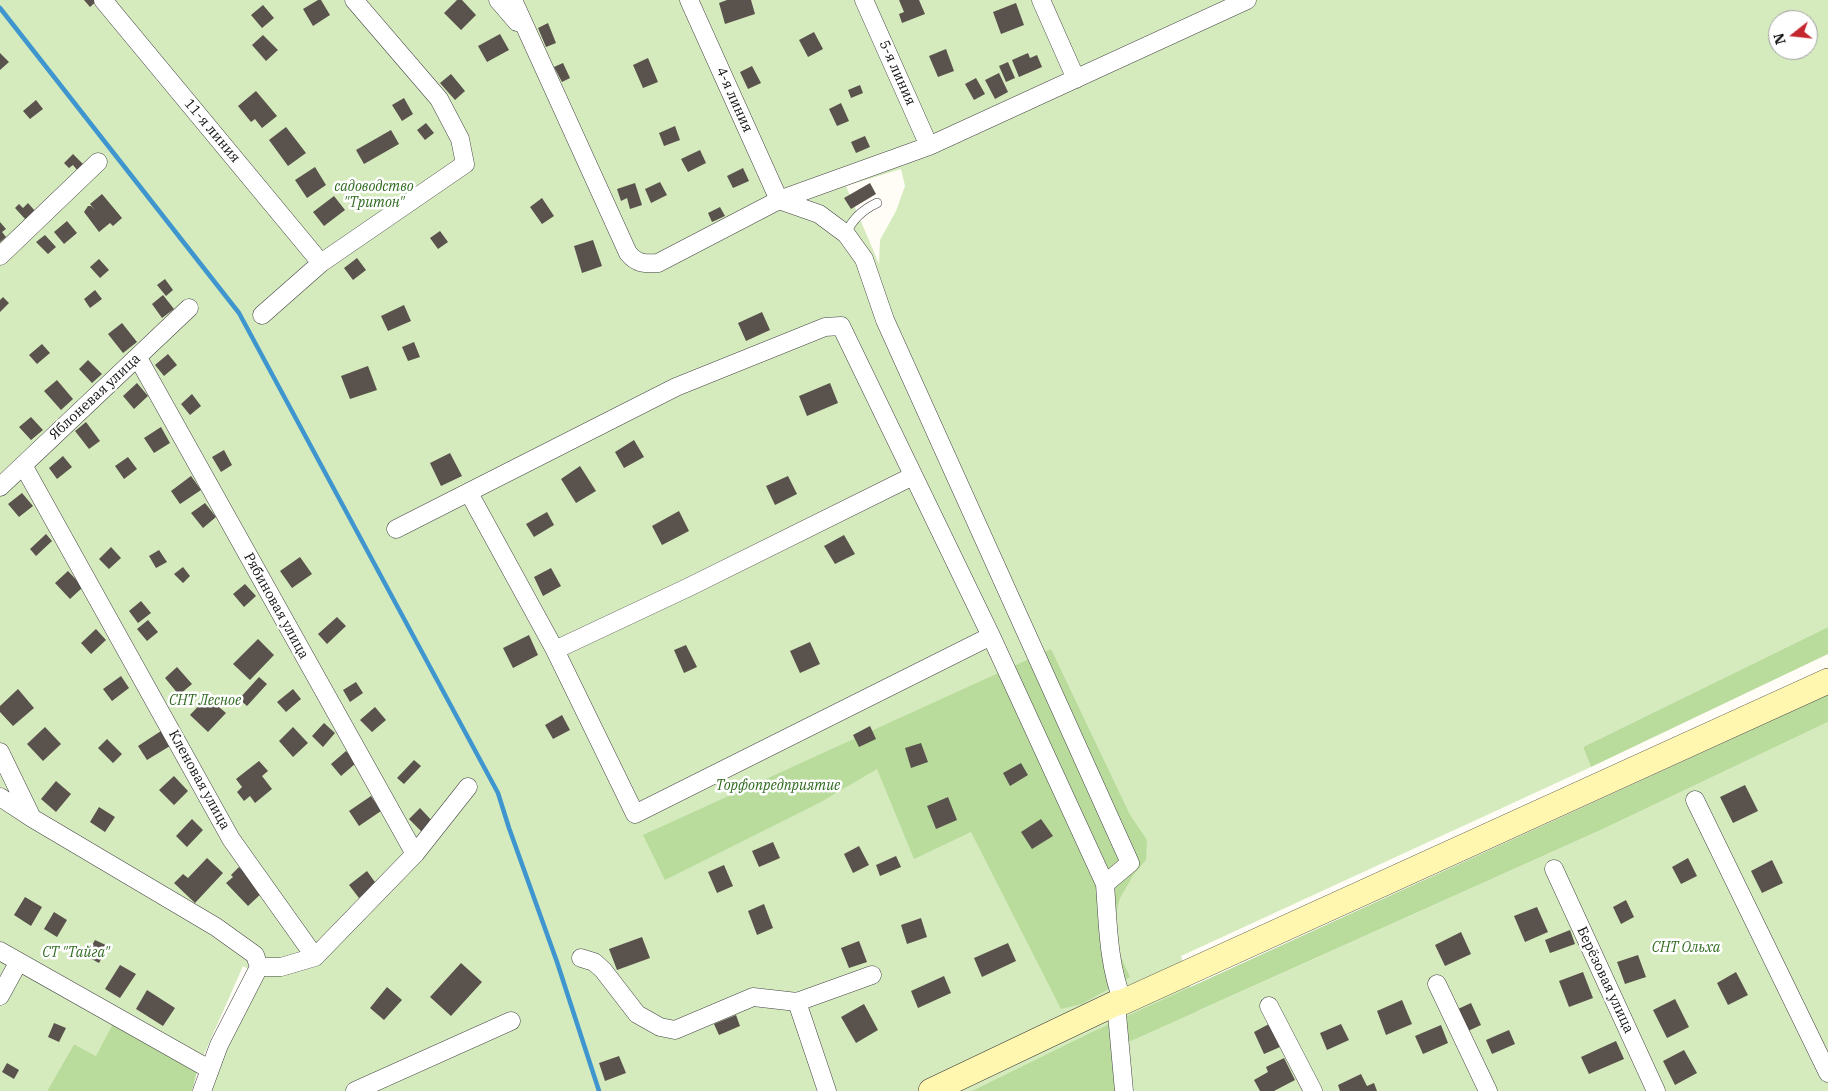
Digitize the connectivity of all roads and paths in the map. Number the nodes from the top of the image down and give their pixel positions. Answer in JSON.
{"nodes":[{"id":1,"x":103,"y":0,"type":"edge"},
{"id":2,"x":354,"y":0,"type":"edge"},
{"id":3,"x":498,"y":0,"type":"edge"},
{"id":4,"x":513,"y":0,"type":"edge"},
{"id":5,"x":689,"y":0,"type":"edge"},
{"id":6,"x":864,"y":0,"type":"edge"},
{"id":7,"x":1041,"y":0,"type":"edge"},
{"id":8,"x":1247,"y":0,"type":"edge"},
{"id":9,"x":1216,"y":6,"type":"edge"},
{"id":10,"x":526,"y":33,"type":"junction"},
{"id":11,"x":1076,"y":78,"type":"junction"},
{"id":12,"x":929,"y":146,"type":"junction"},
{"id":13,"x":98,"y":162,"type":"dead end"},
{"id":14,"x":778,"y":200,"type":"junction"},
{"id":15,"x":877,"y":203,"type":"dead end"},
{"id":16,"x":846,"y":234,"type":"junction"},
{"id":17,"x":0,"y":256,"type":"edge"},
{"id":18,"x":321,"y":263,"type":"junction"},
{"id":19,"x":189,"y":308,"type":"dead end"},
{"id":20,"x":262,"y":315,"type":"dead end"},
{"id":21,"x":138,"y":358,"type":"junction"},
{"id":22,"x":23,"y":465,"type":"junction"},
{"id":23,"x":913,"y":476,"type":"junction"},
{"id":24,"x":0,"y":487,"type":"edge"},
{"id":25,"x":469,"y":493,"type":"junction"},
{"id":26,"x":396,"y":529,"type":"dead end"},
{"id":27,"x":991,"y":636,"type":"junction"},
{"id":28,"x":555,"y":650,"type":"junction"},
{"id":29,"x":1828,"y":681,"type":"edge"},
{"id":30,"x":0,"y":752,"type":"edge"},
{"id":31,"x":468,"y":788,"type":"dead end"},
{"id":32,"x":0,"y":797,"type":"edge"},
{"id":33,"x":1695,"y":800,"type":"dead end"},
{"id":34,"x":32,"y":818,"type":"junction"},
{"id":35,"x":415,"y":854,"type":"junction"},
{"id":36,"x":1554,"y":869,"type":"dead end"},
{"id":37,"x":1105,"y":884,"type":"junction"},
{"id":38,"x":0,"y":952,"type":"edge"},
{"id":39,"x":316,"y":956,"type":"junction"},
{"id":40,"x":581,"y":958,"type":"dead end"},
{"id":41,"x":18,"y":963,"type":"junction"},
{"id":42,"x":259,"y":967,"type":"junction"},
{"id":43,"x":872,"y":975,"type":"dead end"},
{"id":44,"x":1437,"y":984,"type":"dead end"},
{"id":45,"x":0,"y":996,"type":"edge"},
{"id":46,"x":797,"y":1002,"type":"junction"},
{"id":47,"x":1119,"y":1003,"type":"junction"},
{"id":48,"x":1269,"y":1006,"type":"dead end"},
{"id":49,"x":511,"y":1022,"type":"dead end"},
{"id":50,"x":209,"y":1069,"type":"junction"},
{"id":51,"x":1828,"y":1073,"type":"edge"},
{"id":52,"x":202,"y":1091,"type":"edge"},
{"id":53,"x":355,"y":1091,"type":"edge"},
{"id":54,"x":827,"y":1091,"type":"edge"},
{"id":55,"x":931,"y":1091,"type":"edge"},
{"id":56,"x":1124,"y":1091,"type":"edge"},
{"id":57,"x":1313,"y":1091,"type":"edge"},
{"id":58,"x":1488,"y":1091,"type":"edge"},
{"id":59,"x":1656,"y":1091,"type":"edge"}],
"edges":[{"from":1,"to":18,"type":"street","name":"11-я линия"},
{"from":2,"to":18,"type":"street"},
{"from":3,"to":10,"type":"street"},
{"from":4,"to":10,"type":"street"},
{"from":5,"to":14,"type":"street","name":"4-я линия"},
{"from":6,"to":12,"type":"street","name":"5-я линия"},
{"from":7,"to":11,"type":"street"},
{"from":8,"to":9,"type":"street"},
{"from":9,"to":11,"type":"street"},
{"from":10,"to":14,"type":"street"},
{"from":11,"to":12,"type":"street"},
{"from":12,"to":14,"type":"street"},
{"from":13,"to":17,"type":"street"},
{"from":14,"to":16,"type":"street"},
{"from":15,"to":16,"type":"lane"},
{"from":16,"to":37,"type":"street"},
{"from":18,"to":20,"type":"street"},
{"from":19,"to":21,"type":"street","name":"Яблоневая улица"},
{"from":21,"to":22,"type":"street","name":"Яблоневая улица"},
{"from":21,"to":35,"type":"street","name":"Рябиновая улица"},
{"from":22,"to":24,"type":"street","name":"Яблоневая улица"},
{"from":22,"to":39,"type":"street","name":"Кленовая улица"},
{"from":23,"to":25,"type":"street"},
{"from":23,"to":27,"type":"street"},
{"from":23,"to":28,"type":"street"},
{"from":25,"to":26,"type":"street"},
{"from":25,"to":28,"type":"street"},
{"from":27,"to":28,"type":"street"},
{"from":27,"to":37,"type":"street"},
{"from":29,"to":47,"type":"main road"},
{"from":30,"to":34,"type":"street"},
{"from":31,"to":35,"type":"street"},
{"from":32,"to":34,"type":"street"},
{"from":33,"to":51,"type":"street"},
{"from":34,"to":42,"type":"street"},
{"from":35,"to":39,"type":"street"},
{"from":36,"to":59,"type":"street","name":"Берёзовая улица"},
{"from":37,"to":47,"type":"street"},
{"from":38,"to":41,"type":"street"},
{"from":39,"to":42,"type":"street"},
{"from":40,"to":46,"type":"street"},
{"from":41,"to":45,"type":"street"},
{"from":41,"to":50,"type":"street"},
{"from":42,"to":50,"type":"street"},
{"from":43,"to":46,"type":"street"},
{"from":44,"to":58,"type":"street"},
{"from":46,"to":54,"type":"street"},
{"from":47,"to":55,"type":"main road"},
{"from":47,"to":56,"type":"street"},
{"from":48,"to":57,"type":"street"},
{"from":49,"to":53,"type":"street"},
{"from":50,"to":52,"type":"street"}]}
